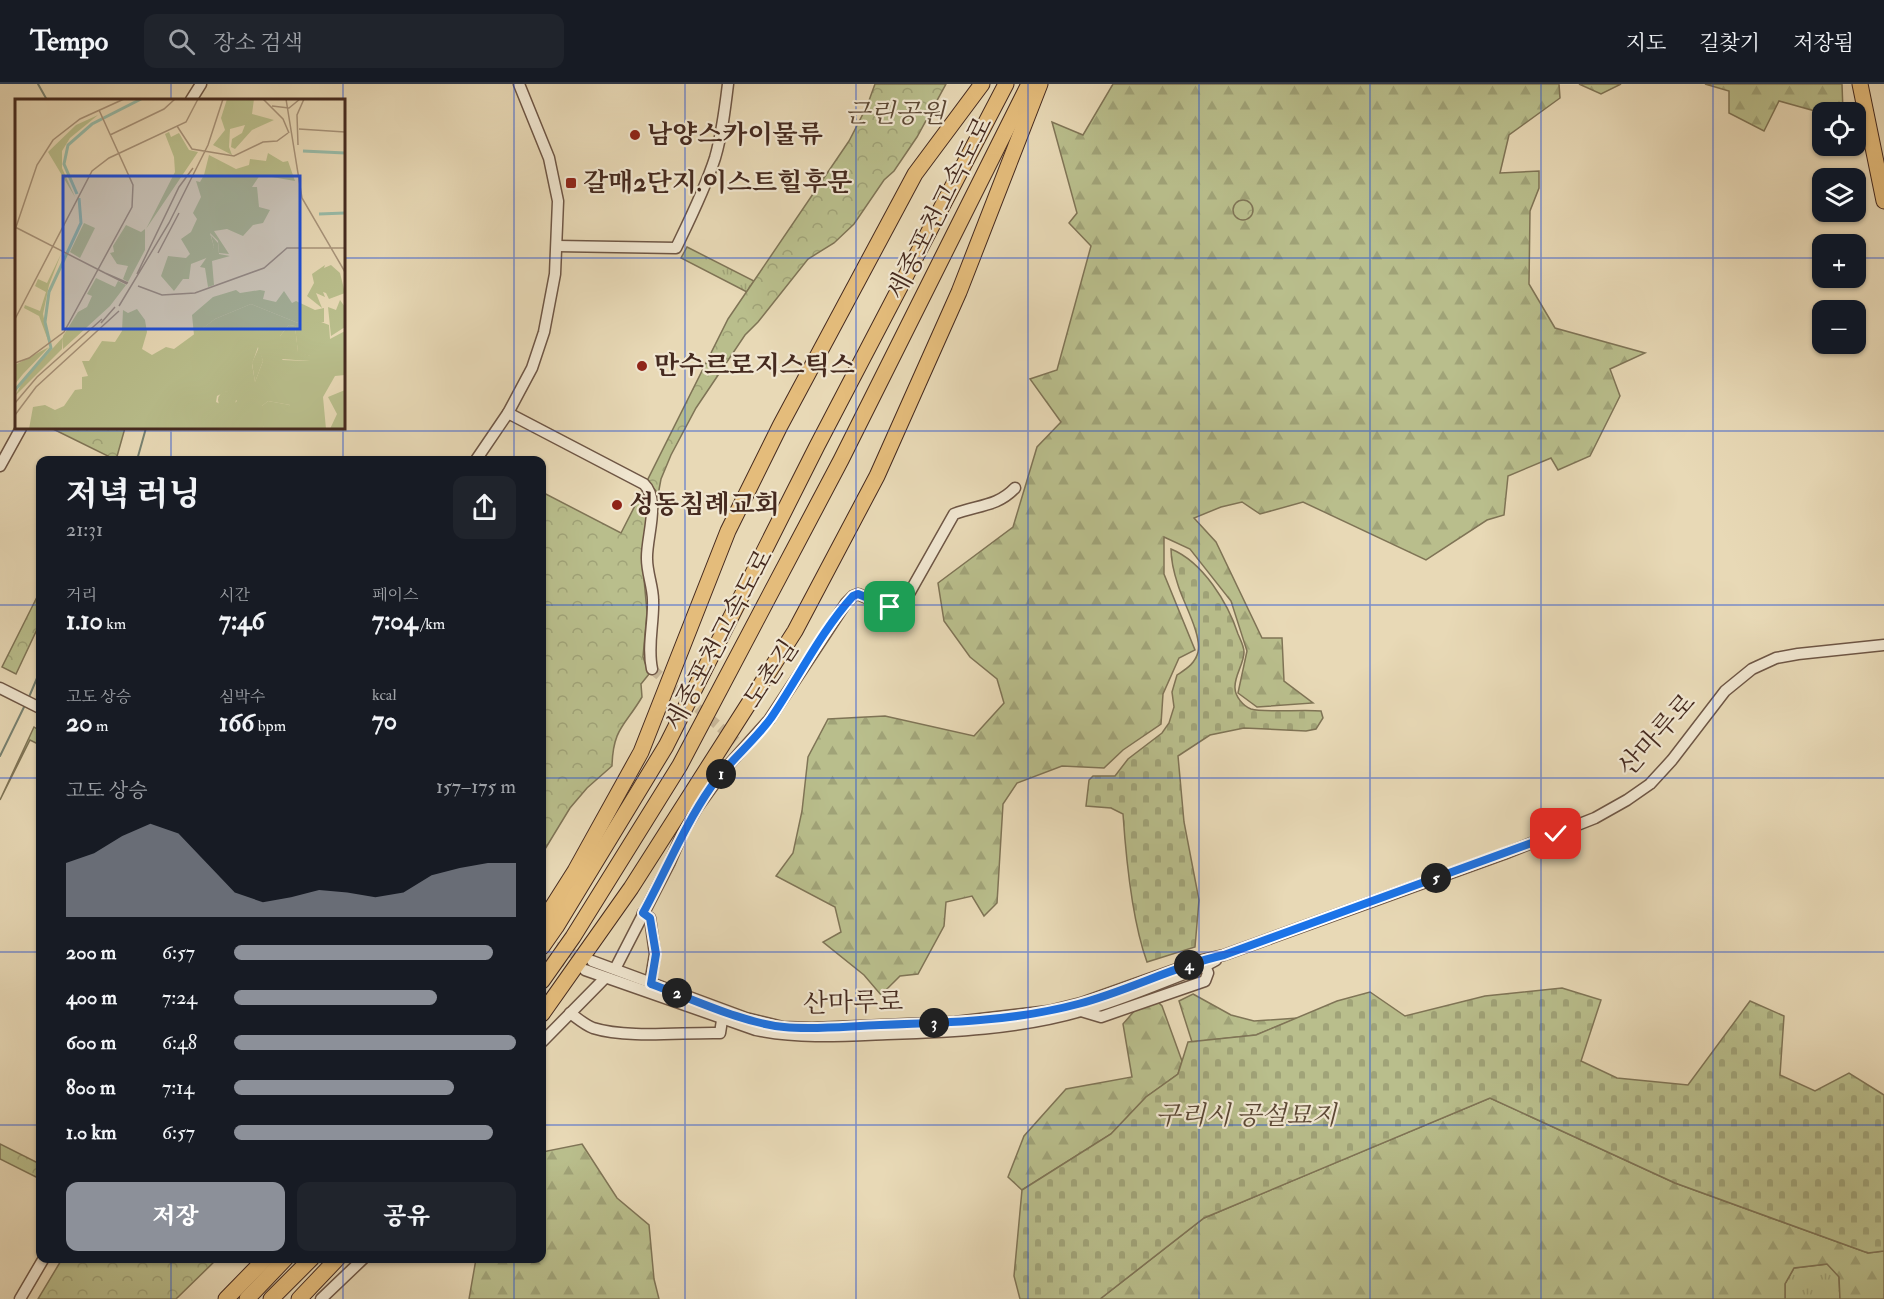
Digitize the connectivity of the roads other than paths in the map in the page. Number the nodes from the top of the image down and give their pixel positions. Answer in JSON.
{"nodes":[{"id":1,"x":201,"y":84,"type":"edge"},
{"id":2,"x":728,"y":84,"type":"edge"},
{"id":3,"x":982,"y":84,"type":"edge"},
{"id":4,"x":1006,"y":84,"type":"edge"},
{"id":5,"x":1029,"y":84,"type":"edge"},
{"id":6,"x":1040,"y":84,"type":"edge"},
{"id":7,"x":1860,"y":84,"type":"edge"},
{"id":8,"x":521,"y":85,"type":"edge"},
{"id":9,"x":192,"y":99,"type":"edge"},
{"id":10,"x":1884,"y":201,"type":"edge"},
{"id":11,"x":557,"y":246,"type":"junction"},
{"id":12,"x":508,"y":413,"type":"junction"},
{"id":13,"x":20,"y":429,"type":"edge"},
{"id":14,"x":479,"y":456,"type":"edge"},
{"id":15,"x":0,"y":466,"type":"edge"},
{"id":16,"x":1015,"y":488,"type":"dead end"},
{"id":17,"x":1884,"y":645,"type":"edge"},
{"id":18,"x":652,"y":669,"type":"dead end"},
{"id":19,"x":0,"y":687,"type":"edge"},
{"id":20,"x":36,"y":706,"type":"edge"},
{"id":21,"x":643,"y":913,"type":"junction"},
{"id":22,"x":546,"y":917,"type":"edge"},
{"id":23,"x":546,"y":941,"type":"edge"},
{"id":24,"x":1204,"y":963,"type":"junction"},
{"id":25,"x":615,"y":969,"type":"junction"},
{"id":26,"x":546,"y":975,"type":"edge"},
{"id":27,"x":605,"y":978,"type":"junction"},
{"id":28,"x":649,"y":988,"type":"junction"},
{"id":29,"x":546,"y":1008,"type":"edge"},
{"id":30,"x":570,"y":1013,"type":"junction"},
{"id":31,"x":723,"y":1014,"type":"junction"},
{"id":32,"x":546,"y":1038,"type":"edge"},
{"id":33,"x":41,"y":1263,"type":"edge"},
{"id":34,"x":261,"y":1263,"type":"edge"},
{"id":35,"x":281,"y":1263,"type":"edge"},
{"id":36,"x":307,"y":1263,"type":"edge"},
{"id":37,"x":333,"y":1263,"type":"edge"},
{"id":38,"x":359,"y":1263,"type":"edge"},
{"id":39,"x":20,"y":1299,"type":"edge"},
{"id":40,"x":226,"y":1299,"type":"edge"},
{"id":41,"x":247,"y":1299,"type":"edge"},
{"id":42,"x":271,"y":1299,"type":"edge"},
{"id":43,"x":299,"y":1299,"type":"edge"},
{"id":44,"x":321,"y":1299,"type":"edge"}],
"edges":[{"from":1,"to":9,"type":"street"},
{"from":2,"to":11,"type":"street"},
{"from":3,"to":22,"type":"highway"},
{"from":4,"to":23,"type":"highway","name":"세종포천고속도로"},
{"from":5,"to":26,"type":"highway","name":"세종포천고속도로"},
{"from":6,"to":29,"type":"highway"},
{"from":7,"to":10,"type":"highway"},
{"from":8,"to":11,"type":"street"},
{"from":11,"to":12,"type":"street"},
{"from":12,"to":14,"type":"street"},
{"from":12,"to":18,"type":"street"},
{"from":13,"to":15,"type":"street"},
{"from":16,"to":21,"type":"street","name":"도촌길"},
{"from":17,"to":24,"type":"street","name":"산마루로"},
{"from":19,"to":20,"type":"street"},
{"from":21,"to":25,"type":"street","name":"도촌길"},
{"from":21,"to":28,"type":"street"},
{"from":24,"to":31,"type":"street","name":"산마루로"},
{"from":24,"to":31,"type":"street","name":"산마루로"},
{"from":25,"to":27,"type":"street","name":"산마루로"},
{"from":25,"to":28,"type":"street","name":"산마루로"},
{"from":27,"to":28,"type":"street","name":"산마루로"},
{"from":27,"to":30,"type":"street"},
{"from":28,"to":31,"type":"street","name":"산마루로"},
{"from":30,"to":31,"type":"street"},
{"from":30,"to":32,"type":"street"},
{"from":33,"to":39,"type":"street"},
{"from":34,"to":40,"type":"highway"},
{"from":35,"to":41,"type":"highway"},
{"from":36,"to":42,"type":"highway"},
{"from":37,"to":43,"type":"highway"},
{"from":38,"to":44,"type":"street"}]}
